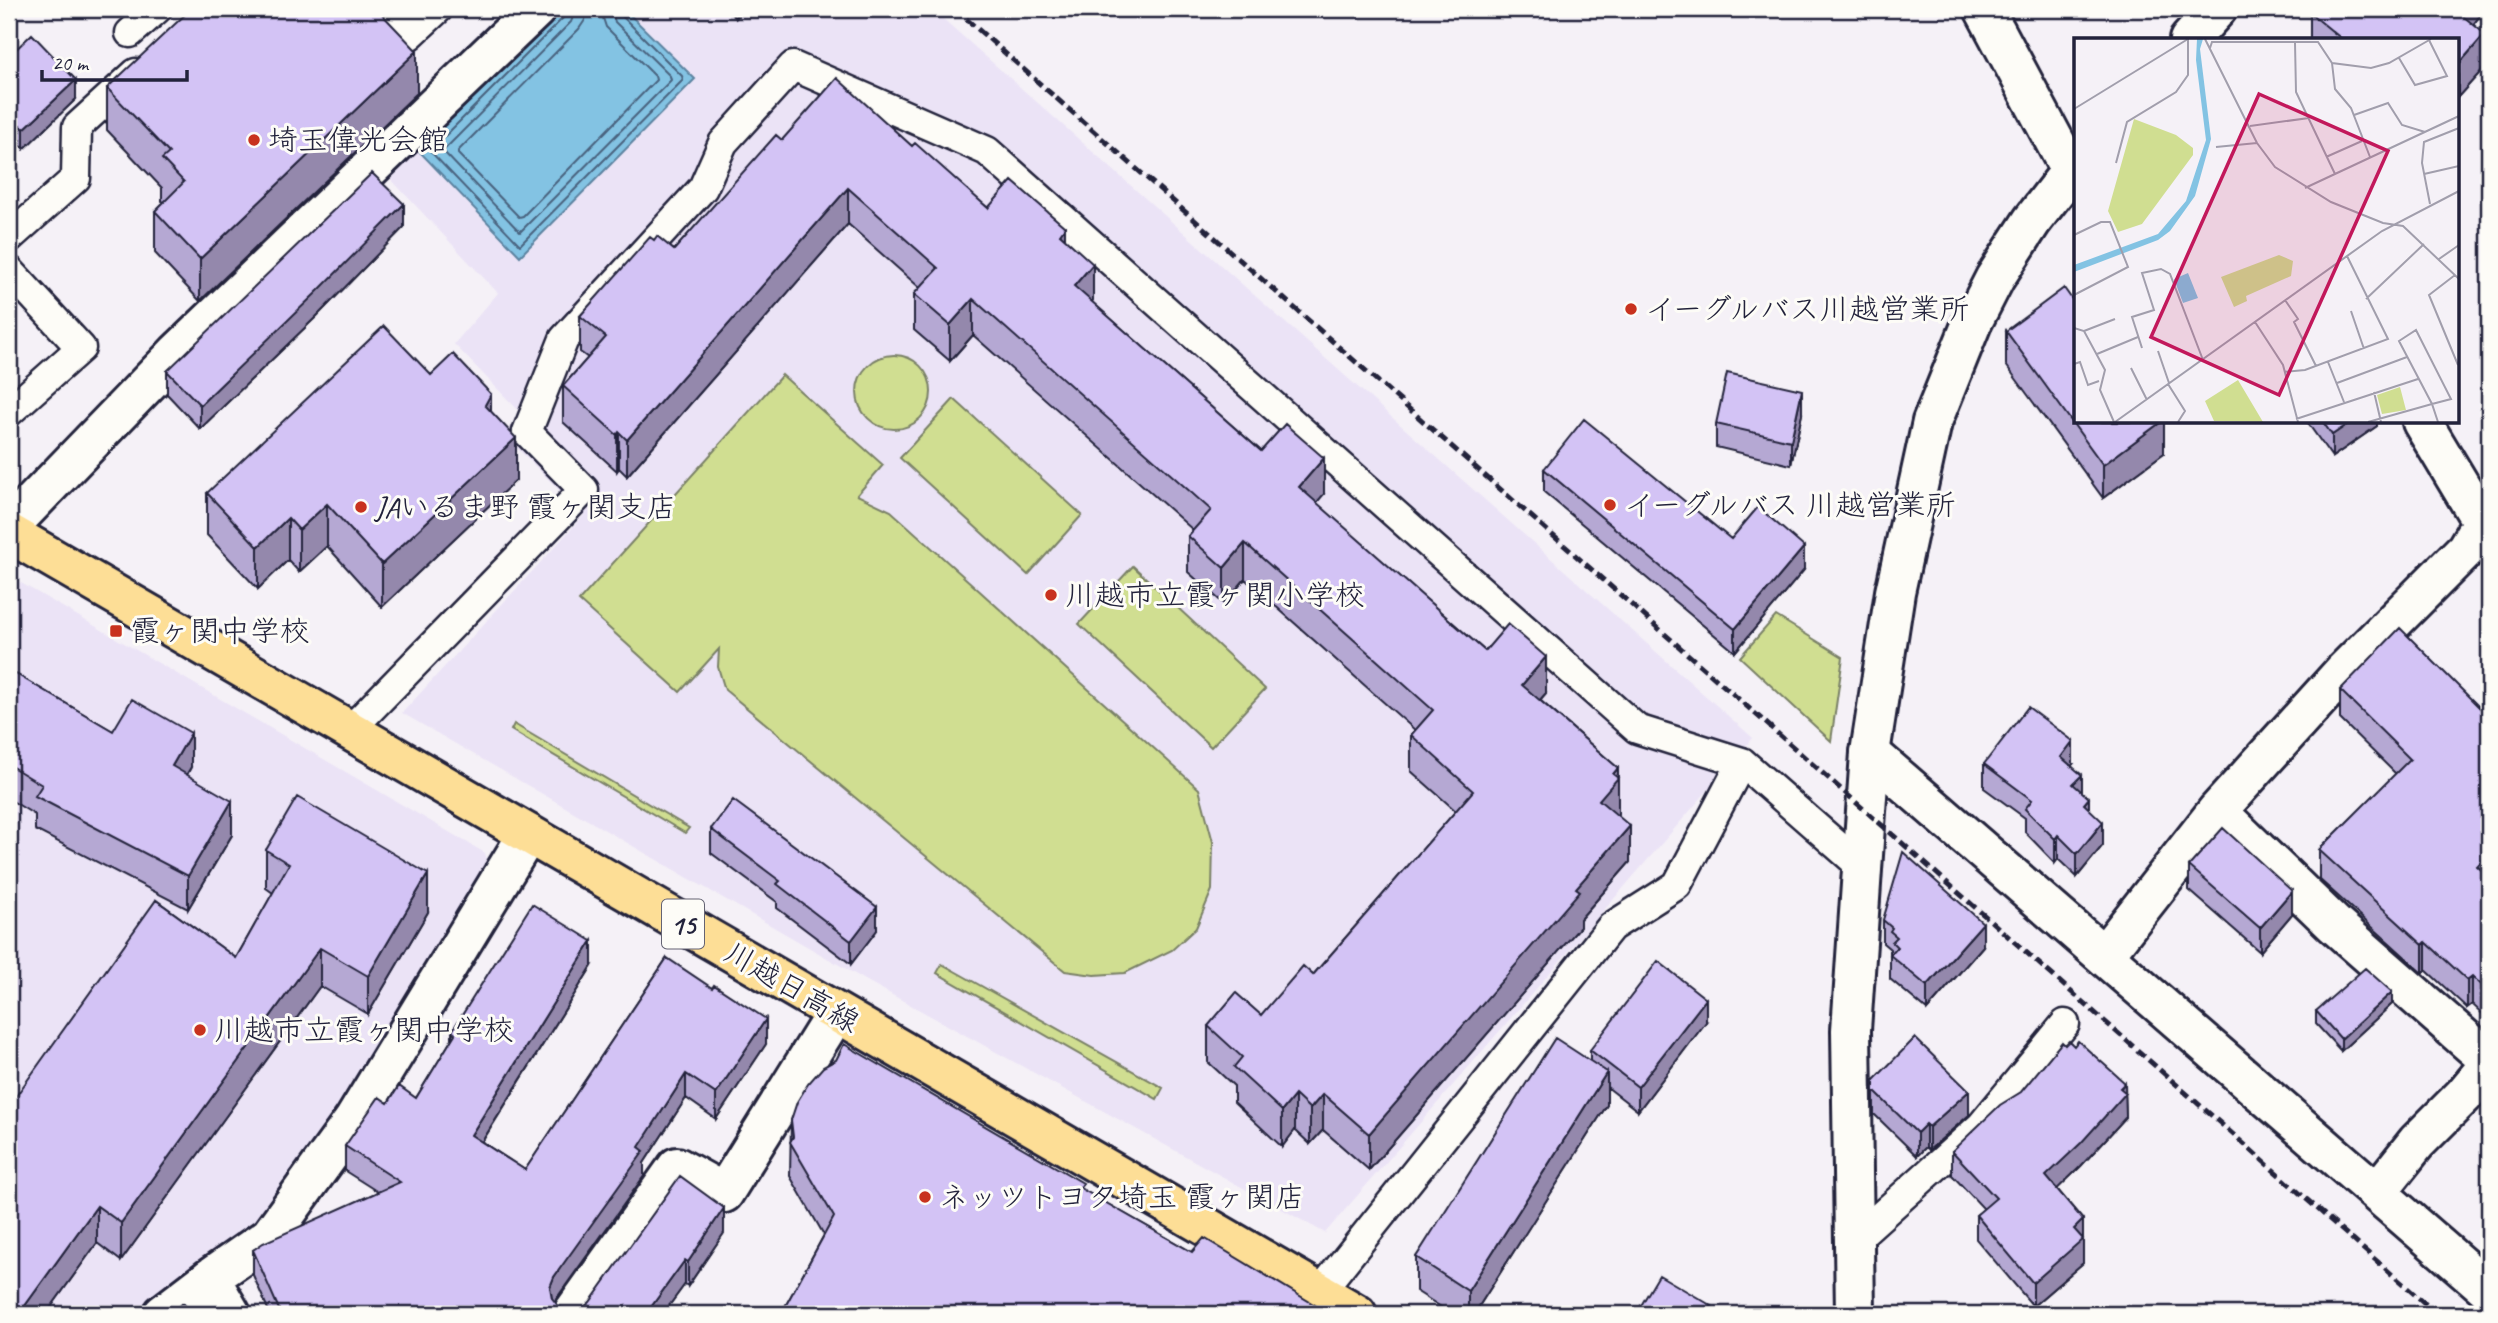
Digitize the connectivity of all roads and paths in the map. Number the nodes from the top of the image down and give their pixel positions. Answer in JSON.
{"nodes":[{"id":1,"x":157,"y":9,"type":"edge"},
{"id":2,"x":387,"y":9,"type":"edge"},
{"id":3,"x":438,"y":9,"type":"edge"},
{"id":4,"x":536,"y":9,"type":"edge"},
{"id":5,"x":1984,"y":9,"type":"edge"},
{"id":6,"x":2217,"y":9,"type":"edge"},
{"id":7,"x":130,"y":33,"type":"dead end"},
{"id":8,"x":2191,"y":38,"type":"edge"},
{"id":9,"x":157,"y":54,"type":"edge"},
{"id":10,"x":2073,"y":167,"type":"edge"},
{"id":11,"x":9,"y":239,"type":"edge"},
{"id":12,"x":9,"y":270,"type":"edge"},
{"id":13,"x":9,"y":412,"type":"edge"},
{"id":14,"x":2423,"y":424,"type":"edge"},
{"id":15,"x":2486,"y":519,"type":"edge"},
{"id":16,"x":9,"y":527,"type":"edge"},
{"id":17,"x":9,"y":533,"type":"edge"},
{"id":18,"x":349,"y":731,"type":"junction"},
{"id":19,"x":1870,"y":753,"type":"junction"},
{"id":20,"x":1742,"y":762,"type":"junction"},
{"id":21,"x":2217,"y":811,"type":"junction"},
{"id":22,"x":528,"y":834,"type":"junction"},
{"id":23,"x":1863,"y":868,"type":"junction"},
{"id":24,"x":2104,"y":955,"type":"junction"},
{"id":25,"x":836,"y":1013,"type":"junction"},
{"id":26,"x":2065,"y":1024,"type":"dead end"},
{"id":27,"x":2489,"y":1060,"type":"edge"},
{"id":28,"x":2489,"y":1065,"type":"edge"},
{"id":29,"x":2377,"y":1192,"type":"junction"},
{"id":30,"x":1853,"y":1241,"type":"junction"},
{"id":31,"x":210,"y":1278,"type":"junction"},
{"id":32,"x":2489,"y":1290,"type":"edge"},
{"id":33,"x":1319,"y":1293,"type":"junction"},
{"id":34,"x":163,"y":1314,"type":"edge"},
{"id":35,"x":231,"y":1314,"type":"edge"},
{"id":36,"x":572,"y":1314,"type":"edge"},
{"id":37,"x":1357,"y":1314,"type":"edge"},
{"id":38,"x":1855,"y":1314,"type":"edge"}],
"edges":[{"from":1,"to":7,"type":"lane"},
{"from":2,"to":3,"type":"lane"},
{"from":4,"to":16,"type":"street"},
{"from":5,"to":10,"type":"street"},
{"from":6,"to":8,"type":"street"},
{"from":9,"to":11,"type":"lane"},
{"from":10,"to":19,"type":"street"},
{"from":12,"to":13,"type":"lane"},
{"from":14,"to":15,"type":"street"},
{"from":15,"to":21,"type":"street"},
{"from":17,"to":18,"type":"main road","name":"川越日高線","number":"15"},
{"from":18,"to":20,"type":"lane"},
{"from":18,"to":22,"type":"main road","name":"川越日高線","number":"15"},
{"from":19,"to":23,"type":"street"},
{"from":19,"to":24,"type":"street"},
{"from":20,"to":23,"type":"lane"},
{"from":20,"to":33,"type":"lane"},
{"from":21,"to":24,"type":"street"},
{"from":21,"to":27,"type":"street"},
{"from":22,"to":25,"type":"main road","name":"川越日高線","number":"15"},
{"from":22,"to":31,"type":"street"},
{"from":23,"to":30,"type":"street"},
{"from":24,"to":29,"type":"street"},
{"from":25,"to":33,"type":"main road","name":"川越日高線","number":"15"},
{"from":25,"to":36,"type":"street"},
{"from":26,"to":30,"type":"lane"},
{"from":28,"to":29,"type":"street"},
{"from":29,"to":32,"type":"street"},
{"from":30,"to":38,"type":"street"},
{"from":31,"to":34,"type":"street"},
{"from":31,"to":35,"type":"street"},
{"from":33,"to":37,"type":"main road","name":"川越日高線","number":"15"}]}
